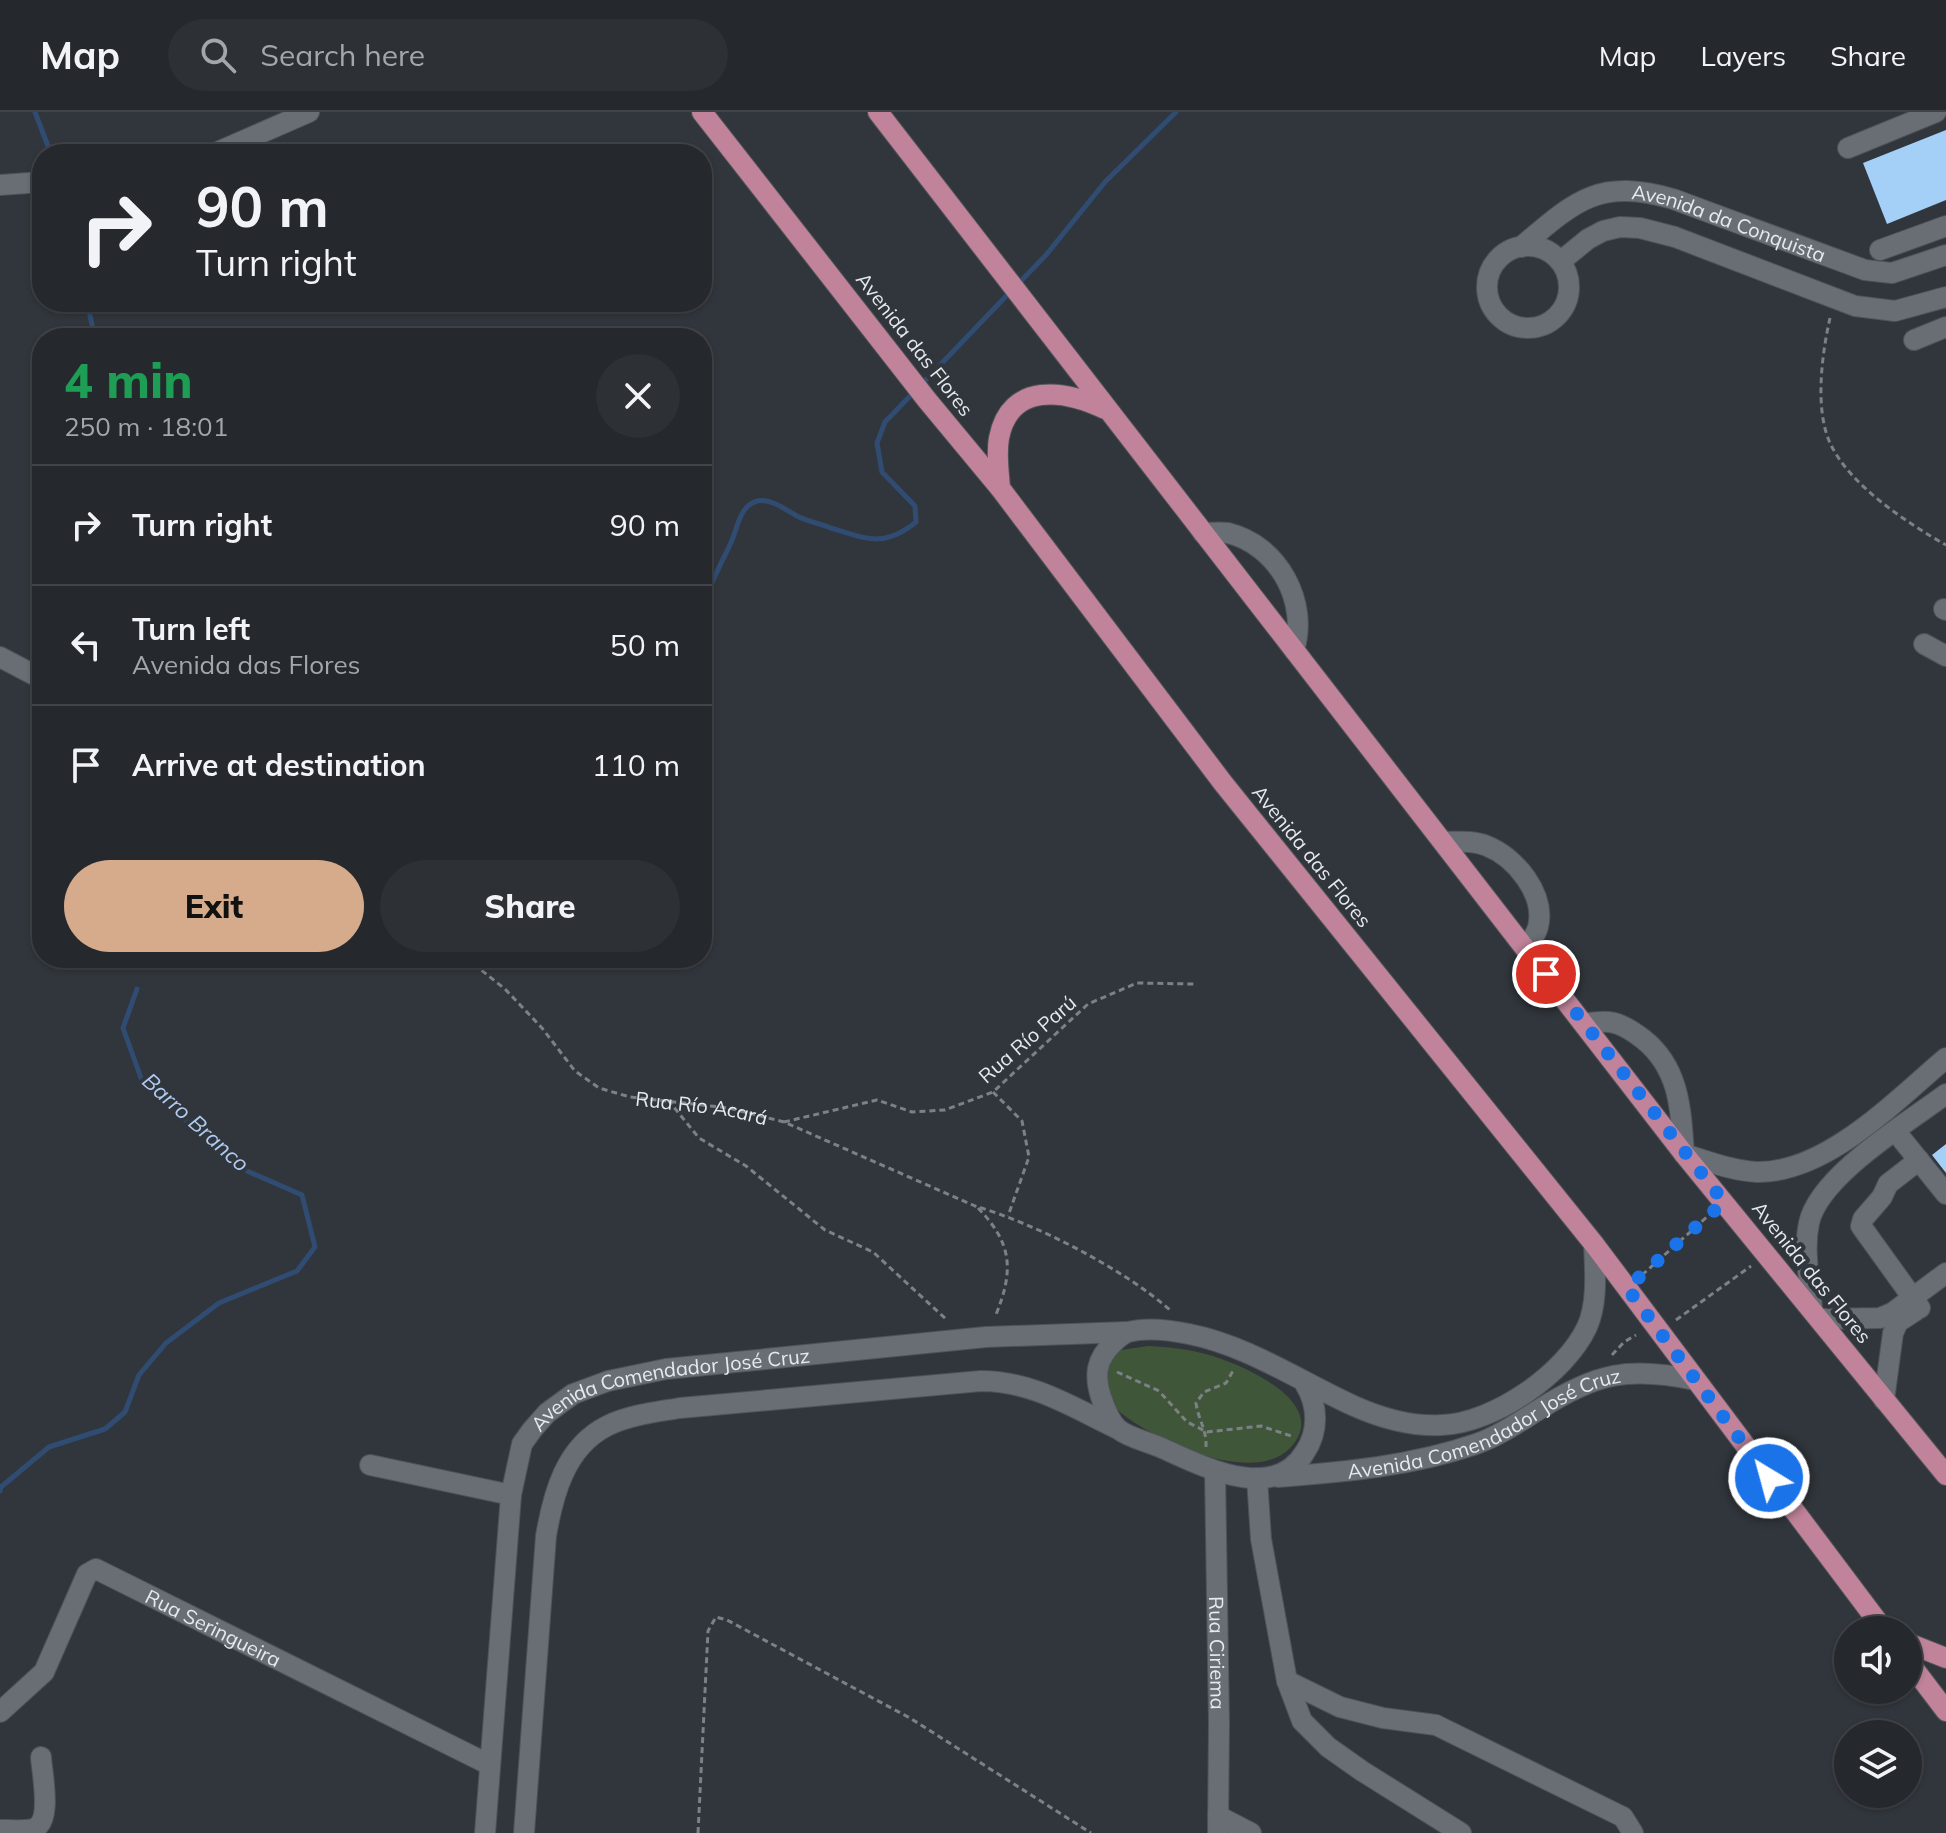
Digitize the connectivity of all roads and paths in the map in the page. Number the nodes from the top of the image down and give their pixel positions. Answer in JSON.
{"nodes":[{"id":1,"x":309,"y":112,"type":"edge"},
{"id":2,"x":702,"y":112,"type":"edge"},
{"id":3,"x":878,"y":112,"type":"edge"},
{"id":4,"x":1936,"y":112,"type":"edge"},
{"id":5,"x":236,"y":144,"type":"edge"},
{"id":6,"x":1848,"y":148,"type":"dead end"},
{"id":7,"x":32,"y":183,"type":"edge"},
{"id":8,"x":0,"y":185,"type":"edge"},
{"id":9,"x":1946,"y":226,"type":"edge"},
{"id":10,"x":1521,"y":247,"type":"junction"},
{"id":11,"x":1880,"y":250,"type":"dead end"},
{"id":12,"x":1946,"y":255,"type":"edge"},
{"id":13,"x":1561,"y":261,"type":"junction"},
{"id":14,"x":1946,"y":297,"type":"edge"},
{"id":15,"x":1834,"y":298,"type":"junction"},
{"id":16,"x":1946,"y":327,"type":"edge"},
{"id":17,"x":1914,"y":340,"type":"dead end"},
{"id":18,"x":1108,"y":411,"type":"junction"},
{"id":19,"x":1000,"y":488,"type":"junction"},
{"id":20,"x":1203,"y":533,"type":"junction"},
{"id":21,"x":1946,"y":545,"type":"edge"},
{"id":22,"x":1924,"y":644,"type":"dead end"},
{"id":23,"x":1294,"y":650,"type":"junction"},
{"id":24,"x":1946,"y":656,"type":"edge"},
{"id":25,"x":0,"y":657,"type":"edge"},
{"id":26,"x":32,"y":674,"type":"edge"},
{"id":27,"x":1443,"y":842,"type":"junction"},
{"id":28,"x":1527,"y":950,"type":"junction"},
{"id":29,"x":479,"y":968,"type":"edge"},
{"id":30,"x":1194,"y":984,"type":"dead end"},
{"id":31,"x":1584,"y":1023,"type":"junction"},
{"id":32,"x":1946,"y":1058,"type":"edge"},
{"id":33,"x":993,"y":1092,"type":"junction"},
{"id":34,"x":1946,"y":1094,"type":"edge"},
{"id":35,"x":668,"y":1100,"type":"junction"},
{"id":36,"x":784,"y":1122,"type":"junction"},
{"id":37,"x":1896,"y":1132,"type":"junction"},
{"id":38,"x":1684,"y":1154,"type":"junction"},
{"id":39,"x":1919,"y":1160,"type":"junction"},
{"id":40,"x":1946,"y":1194,"type":"edge"},
{"id":41,"x":1724,"y":1202,"type":"junction"},
{"id":42,"x":975,"y":1206,"type":"junction"},
{"id":43,"x":1008,"y":1216,"type":"junction"},
{"id":44,"x":1594,"y":1244,"type":"junction"},
{"id":45,"x":1767,"y":1255,"type":"junction"},
{"id":46,"x":1946,"y":1273,"type":"edge"},
{"id":47,"x":1627,"y":1288,"type":"junction"},
{"id":48,"x":1946,"y":1290,"type":"edge"},
{"id":49,"x":1916,"y":1302,"type":"junction"},
{"id":50,"x":1816,"y":1314,"type":"junction"},
{"id":51,"x":1126,"y":1332,"type":"junction"},
{"id":52,"x":1660,"y":1332,"type":"junction"},
{"id":53,"x":1200,"y":1336,"type":"junction"},
{"id":54,"x":977,"y":1338,"type":"junction"},
{"id":55,"x":1247,"y":1351,"type":"junction"},
{"id":56,"x":1098,"y":1363,"type":"junction"},
{"id":57,"x":1607,"y":1376,"type":"junction"},
{"id":58,"x":1695,"y":1380,"type":"junction"},
{"id":59,"x":1305,"y":1384,"type":"junction"},
{"id":60,"x":1884,"y":1400,"type":"junction"},
{"id":61,"x":1118,"y":1428,"type":"junction"},
{"id":62,"x":1207,"y":1432,"type":"junction"},
{"id":63,"x":1310,"y":1442,"type":"junction"},
{"id":64,"x":370,"y":1465,"type":"dead end"},
{"id":65,"x":1210,"y":1469,"type":"junction"},
{"id":66,"x":1944,"y":1470,"type":"edge"},
{"id":67,"x":1264,"y":1478,"type":"junction"},
{"id":68,"x":511,"y":1495,"type":"junction"},
{"id":69,"x":1874,"y":1616,"type":"edge"},
{"id":70,"x":1922,"y":1649,"type":"edge"},
{"id":71,"x":1946,"y":1658,"type":"edge"},
{"id":72,"x":1922,"y":1679,"type":"edge"},
{"id":73,"x":1287,"y":1681,"type":"junction"},
{"id":74,"x":1946,"y":1711,"type":"edge"},
{"id":75,"x":0,"y":1712,"type":"edge"},
{"id":76,"x":41,"y":1757,"type":"dead end"},
{"id":77,"x":490,"y":1765,"type":"junction"},
{"id":78,"x":1218,"y":1825,"type":"edge"},
{"id":79,"x":0,"y":1830,"type":"edge"},
{"id":80,"x":485,"y":1833,"type":"edge"},
{"id":81,"x":524,"y":1833,"type":"edge"},
{"id":82,"x":698,"y":1833,"type":"edge"},
{"id":83,"x":1091,"y":1833,"type":"edge"},
{"id":84,"x":1251,"y":1833,"type":"edge"},
{"id":85,"x":1461,"y":1833,"type":"edge"},
{"id":86,"x":1633,"y":1833,"type":"edge"}],
"edges":[{"from":1,"to":5,"type":"street"},
{"from":2,"to":19,"type":"main road","name":"Avenida das Flores"},
{"from":3,"to":18,"type":"main road","name":"Avenida das Flores"},
{"from":4,"to":6,"type":"street"},
{"from":7,"to":8,"type":"street"},
{"from":9,"to":11,"type":"street"},
{"from":10,"to":12,"type":"street","name":"Avenida da Conquista"},
{"from":10,"to":13,"type":"street"},
{"from":10,"to":13,"type":"street"},
{"from":13,"to":15,"type":"street","name":"Avenida da Conquista"},
{"from":14,"to":15,"type":"street","name":"Avenida da Conquista"},
{"from":15,"to":21,"type":"path"},
{"from":16,"to":17,"type":"street"},
{"from":18,"to":19,"type":"main road"},
{"from":18,"to":20,"type":"main road","name":"Avenida das Flores"},
{"from":19,"to":44,"type":"main road","name":"Avenida das Flores"},
{"from":20,"to":23,"type":"main road","name":"Avenida das Flores"},
{"from":20,"to":23,"type":"street"},
{"from":22,"to":24,"type":"street"},
{"from":23,"to":27,"type":"main road","name":"Avenida das Flores"},
{"from":25,"to":26,"type":"street"},
{"from":27,"to":28,"type":"main road","name":"Avenida das Flores"},
{"from":27,"to":28,"type":"street"},
{"from":28,"to":31,"type":"main road","name":"Avenida das Flores"},
{"from":29,"to":35,"type":"path","name":"Rua Río Acará"},
{"from":30,"to":33,"type":"path","name":"Rua Río Parú"},
{"from":31,"to":38,"type":"main road","name":"Avenida das Flores"},
{"from":31,"to":38,"type":"street"},
{"from":32,"to":38,"type":"street"},
{"from":33,"to":36,"type":"path","name":"Rua Río Parú"},
{"from":33,"to":43,"type":"path"},
{"from":34,"to":37,"type":"street"},
{"from":35,"to":36,"type":"path","name":"Rua Río Acará"},
{"from":35,"to":54,"type":"path"},
{"from":36,"to":42,"type":"path","name":"Rua Río Acará"},
{"from":37,"to":39,"type":"street"},
{"from":37,"to":50,"type":"street"},
{"from":38,"to":41,"type":"main road","name":"Avenida das Flores"},
{"from":39,"to":40,"type":"street"},
{"from":39,"to":49,"type":"street"},
{"from":41,"to":45,"type":"main road","name":"Avenida das Flores"},
{"from":41,"to":47,"type":"path"},
{"from":42,"to":43,"type":"path","name":"Rua Río Acará"},
{"from":42,"to":54,"type":"path","name":"Rua Río Acará"},
{"from":43,"to":53,"type":"path","name":"Rua Río Acará"},
{"from":44,"to":47,"type":"main road","name":"Avenida das Flores"},
{"from":44,"to":59,"type":"street","name":"Avenida Comendador José Cruz"},
{"from":45,"to":50,"type":"main road","name":"Avenida das Flores"},
{"from":45,"to":52,"type":"path"},
{"from":46,"to":49,"type":"street"},
{"from":47,"to":52,"type":"main road","name":"Avenida das Flores"},
{"from":48,"to":49,"type":"street"},
{"from":49,"to":50,"type":"street"},
{"from":49,"to":60,"type":"street"},
{"from":50,"to":60,"type":"main road","name":"Avenida das Flores"},
{"from":51,"to":53,"type":"street","name":"Avenida Comendador José Cruz"},
{"from":51,"to":54,"type":"street","name":"Avenida Comendador José Cruz"},
{"from":51,"to":56,"type":"street"},
{"from":52,"to":57,"type":"path"},
{"from":52,"to":58,"type":"main road","name":"Avenida das Flores"},
{"from":53,"to":55,"type":"street","name":"Avenida Comendador José Cruz"},
{"from":54,"to":68,"type":"street","name":"Avenida Comendador José Cruz"},
{"from":55,"to":59,"type":"street","name":"Avenida Comendador José Cruz"},
{"from":55,"to":62,"type":"path"},
{"from":56,"to":61,"type":"street"},
{"from":56,"to":62,"type":"path"},
{"from":57,"to":58,"type":"street","name":"Avenida Comendador José Cruz"},
{"from":57,"to":67,"type":"street","name":"Avenida Comendador José Cruz"},
{"from":58,"to":69,"type":"main road","name":"Avenida das Flores"},
{"from":59,"to":63,"type":"street"},
{"from":60,"to":66,"type":"main road","name":"Avenida das Flores"},
{"from":61,"to":65,"type":"street","name":"Avenida Comendador José Cruz"},
{"from":61,"to":81,"type":"street","name":"Avenida Comendador José Cruz"},
{"from":62,"to":63,"type":"path"},
{"from":62,"to":65,"type":"path"},
{"from":63,"to":67,"type":"street"},
{"from":64,"to":68,"type":"street"},
{"from":65,"to":67,"type":"street","name":"Avenida Comendador José Cruz"},
{"from":65,"to":78,"type":"street","name":"Rua Ciriema"},
{"from":67,"to":73,"type":"street"},
{"from":68,"to":77,"type":"street","name":"Avenida Comendador José Cruz"},
{"from":70,"to":71,"type":"main road"},
{"from":72,"to":74,"type":"main road"},
{"from":73,"to":85,"type":"street"},
{"from":73,"to":86,"type":"street"},
{"from":75,"to":77,"type":"street","name":"Rua Seringueira"},
{"from":76,"to":79,"type":"street"},
{"from":77,"to":80,"type":"street","name":"Avenida Comendador José Cruz"},
{"from":78,"to":84,"type":"street"},
{"from":82,"to":83,"type":"path"}]}
